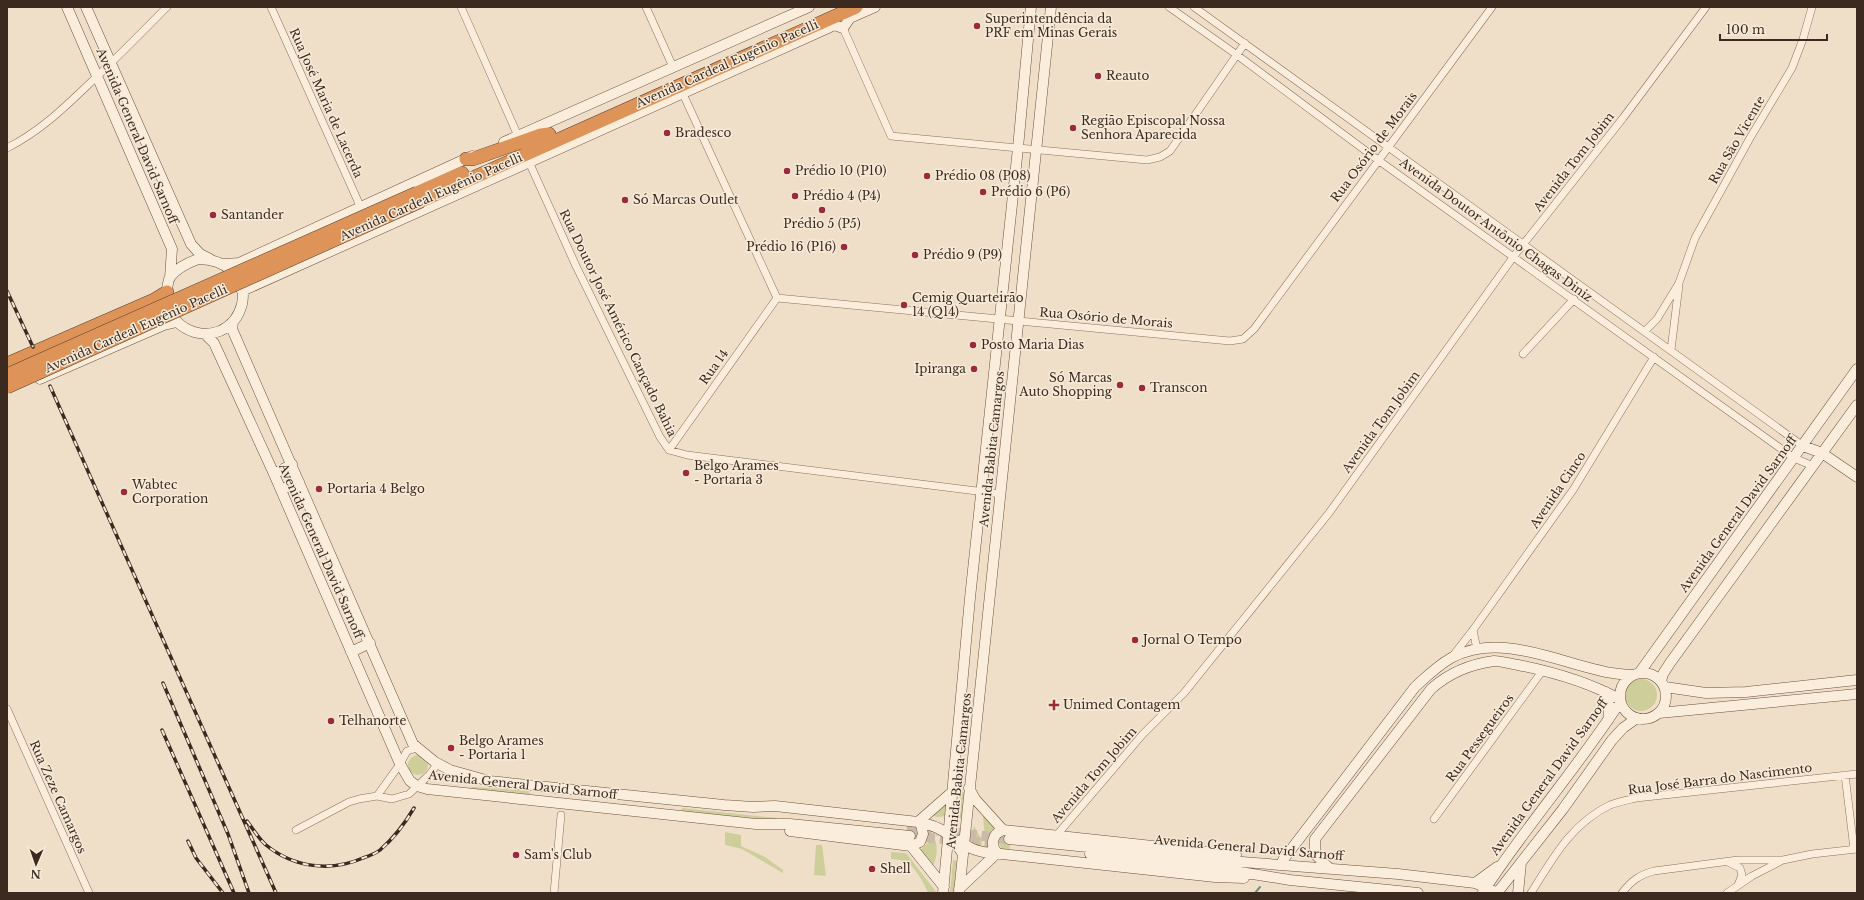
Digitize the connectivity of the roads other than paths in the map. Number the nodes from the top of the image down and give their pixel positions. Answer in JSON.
{"nodes":[{"id":1,"x":67,"y":7,"type":"edge"},
{"id":2,"x":86,"y":7,"type":"edge"},
{"id":3,"x":167,"y":7,"type":"edge"},
{"id":4,"x":272,"y":7,"type":"edge"},
{"id":5,"x":460,"y":7,"type":"edge"},
{"id":6,"x":646,"y":7,"type":"edge"},
{"id":7,"x":809,"y":7,"type":"edge"},
{"id":8,"x":834,"y":7,"type":"edge"},
{"id":9,"x":856,"y":7,"type":"edge"},
{"id":10,"x":875,"y":7,"type":"edge"},
{"id":11,"x":1030,"y":7,"type":"edge"},
{"id":12,"x":1051,"y":7,"type":"edge"},
{"id":13,"x":1169,"y":7,"type":"edge"},
{"id":14,"x":1194,"y":7,"type":"edge"},
{"id":15,"x":1492,"y":7,"type":"edge"},
{"id":16,"x":1706,"y":7,"type":"edge"},
{"id":17,"x":1812,"y":7,"type":"edge"},
{"id":18,"x":843,"y":28,"type":"junction"},
{"id":19,"x":1245,"y":43,"type":"junction"},
{"id":20,"x":1237,"y":55,"type":"junction"},
{"id":21,"x":112,"y":63,"type":"junction"},
{"id":22,"x":673,"y":67,"type":"junction"},
{"id":23,"x":97,"y":76,"type":"junction"},
{"id":24,"x":683,"y":94,"type":"junction"},
{"id":25,"x":549,"y":134,"type":"junction"},
{"id":26,"x":518,"y":136,"type":"junction"},
{"id":27,"x":1388,"y":147,"type":"junction"},
{"id":28,"x":7,"y":148,"type":"edge"},
{"id":29,"x":1018,"y":148,"type":"junction"},
{"id":30,"x":1036,"y":150,"type":"junction"},
{"id":31,"x":466,"y":159,"type":"junction"},
{"id":32,"x":1378,"y":160,"type":"junction"},
{"id":33,"x":529,"y":162,"type":"junction"},
{"id":34,"x":485,"y":172,"type":"junction"},
{"id":35,"x":419,"y":197,"type":"junction"},
{"id":36,"x":361,"y":208,"type":"junction"},
{"id":37,"x":1524,"y":244,"type":"junction"},
{"id":38,"x":1514,"y":256,"type":"junction"},
{"id":39,"x":210,"y":259,"type":"junction"},
{"id":40,"x":224,"y":264,"type":"junction"},
{"id":41,"x":170,"y":278,"type":"junction"},
{"id":42,"x":1679,"y":283,"type":"junction"},
{"id":43,"x":242,"y":291,"type":"junction"},
{"id":44,"x":167,"y":292,"type":"junction"},
{"id":45,"x":777,"y":298,"type":"junction"},
{"id":46,"x":1574,"y":300,"type":"junction"},
{"id":47,"x":999,"y":320,"type":"junction"},
{"id":48,"x":1018,"y":321,"type":"junction"},
{"id":49,"x":177,"y":322,"type":"junction"},
{"id":50,"x":233,"y":322,"type":"junction"},
{"id":51,"x":1645,"y":331,"type":"junction"},
{"id":52,"x":204,"y":334,"type":"junction"},
{"id":53,"x":1671,"y":350,"type":"junction"},
{"id":54,"x":1523,"y":354,"type":"dead end"},
{"id":55,"x":1654,"y":358,"type":"junction"},
{"id":56,"x":7,"y":364,"type":"edge"},
{"id":57,"x":1857,"y":370,"type":"edge"},
{"id":58,"x":7,"y":375,"type":"edge"},
{"id":59,"x":7,"y":387,"type":"edge"},
{"id":60,"x":7,"y":394,"type":"edge"},
{"id":61,"x":1857,"y":405,"type":"edge"},
{"id":62,"x":1803,"y":446,"type":"junction"},
{"id":63,"x":669,"y":450,"type":"junction"},
{"id":64,"x":1822,"y":453,"type":"junction"},
{"id":65,"x":1794,"y":458,"type":"junction"},
{"id":66,"x":292,"y":464,"type":"junction"},
{"id":67,"x":1813,"y":466,"type":"junction"},
{"id":68,"x":274,"y":474,"type":"junction"},
{"id":69,"x":1857,"y":477,"type":"edge"},
{"id":70,"x":299,"y":482,"type":"junction"},
{"id":71,"x":280,"y":490,"type":"junction"},
{"id":72,"x":982,"y":491,"type":"junction"},
{"id":73,"x":1001,"y":494,"type":"junction"},
{"id":74,"x":1473,"y":630,"type":"junction"},
{"id":75,"x":370,"y":643,"type":"junction"},
{"id":76,"x":1477,"y":649,"type":"junction"},
{"id":77,"x":351,"y":652,"type":"junction"},
{"id":78,"x":1451,"y":658,"type":"junction"},
{"id":79,"x":1543,"y":670,"type":"junction"},
{"id":80,"x":1636,"y":673,"type":"junction"},
{"id":81,"x":1857,"y":680,"type":"edge"},
{"id":82,"x":1663,"y":684,"type":"junction"},
{"id":83,"x":1606,"y":692,"type":"junction"},
{"id":84,"x":1857,"y":694,"type":"edge"},
{"id":85,"x":1620,"y":700,"type":"junction"},
{"id":86,"x":7,"y":709,"type":"edge"},
{"id":87,"x":1659,"y":713,"type":"junction"},
{"id":88,"x":1637,"y":718,"type":"junction"},
{"id":89,"x":1609,"y":719,"type":"junction"},
{"id":90,"x":417,"y":748,"type":"junction"},
{"id":91,"x":435,"y":762,"type":"junction"},
{"id":92,"x":400,"y":764,"type":"junction"},
{"id":93,"x":1857,"y":774,"type":"edge"},
{"id":94,"x":1845,"y":775,"type":"junction"},
{"id":95,"x":418,"y":786,"type":"junction"},
{"id":96,"x":969,"y":788,"type":"junction"},
{"id":97,"x":951,"y":793,"type":"junction"},
{"id":98,"x":377,"y":796,"type":"junction"},
{"id":99,"x":753,"y":807,"type":"junction"},
{"id":100,"x":560,"y":815,"type":"dead end"},
{"id":101,"x":1434,"y":818,"type":"dead end"},
{"id":102,"x":918,"y":822,"type":"junction"},
{"id":103,"x":950,"y":822,"type":"junction"},
{"id":104,"x":296,"y":830,"type":"dead end"},
{"id":105,"x":1003,"y":830,"type":"junction"},
{"id":106,"x":948,"y":834,"type":"junction"},
{"id":107,"x":909,"y":836,"type":"junction"},
{"id":108,"x":1056,"y":836,"type":"junction"},
{"id":109,"x":1855,"y":849,"type":"edge"},
{"id":110,"x":964,"y":850,"type":"junction"},
{"id":111,"x":998,"y":853,"type":"junction"},
{"id":112,"x":1283,"y":860,"type":"junction"},
{"id":113,"x":1522,"y":860,"type":"junction"},
{"id":114,"x":1783,"y":860,"type":"junction"},
{"id":115,"x":1727,"y":862,"type":"junction"},
{"id":116,"x":1501,"y":864,"type":"junction"},
{"id":117,"x":1309,"y":867,"type":"junction"},
{"id":118,"x":1329,"y":868,"type":"junction"},
{"id":119,"x":1290,"y":880,"type":"junction"},
{"id":120,"x":1475,"y":883,"type":"junction"},
{"id":121,"x":1738,"y":885,"type":"junction"},
{"id":122,"x":944,"y":890,"type":"edge"},
{"id":123,"x":1484,"y":890,"type":"edge"},
{"id":124,"x":959,"y":891,"type":"edge"},
{"id":125,"x":89,"y":893,"type":"edge"},
{"id":126,"x":554,"y":893,"type":"edge"},
{"id":127,"x":1418,"y":893,"type":"edge"},
{"id":128,"x":1497,"y":893,"type":"edge"},
{"id":129,"x":1518,"y":893,"type":"edge"},
{"id":130,"x":1531,"y":893,"type":"edge"},
{"id":131,"x":1622,"y":893,"type":"edge"},
{"id":132,"x":1727,"y":893,"type":"edge"}],
"edges":[{"from":1,"to":23,"type":"main road","name":"Avenida General David Sarnoff"},
{"from":2,"to":21,"type":"main road","name":"Avenida General David Sarnoff"},
{"from":3,"to":21,"type":"street"},
{"from":4,"to":36,"type":"street","name":"Rua José Maria de Lacerda"},
{"from":5,"to":26,"type":"street"},
{"from":6,"to":22,"type":"street"},
{"from":7,"to":22,"type":"main road","name":"Avenida Cardeal Eugênio Pacelli"},
{"from":8,"to":25,"type":"highway","name":"Avenida Cardeal Eugênio Pacelli"},
{"from":9,"to":34,"type":"highway","name":"Avenida Cardeal Eugênio Pacelli"},
{"from":10,"to":18,"type":"main road"},
{"from":11,"to":29,"type":"main road","name":"Avenida Babita Camargos"},
{"from":12,"to":30,"type":"main road","name":"Avenida Babita Camargos"},
{"from":13,"to":20,"type":"street","name":"Avenida Doutor Antônio Chagas Diniz"},
{"from":14,"to":19,"type":"street","name":"Avenida Doutor Antônio Chagas Diniz"},
{"from":15,"to":27,"type":"street","name":"Rua Osório de Morais"},
{"from":16,"to":37,"type":"street","name":"Avenida Tom Jobim"},
{"from":17,"to":42,"type":"street","name":"Rua São Vicente"},
{"from":18,"to":24,"type":"main road","name":"Avenida Cardeal Eugênio Pacelli"},
{"from":18,"to":29,"type":"street"},
{"from":19,"to":20,"type":"street"},
{"from":19,"to":27,"type":"street","name":"Avenida Doutor Antônio Chagas Diniz"},
{"from":20,"to":30,"type":"street"},
{"from":20,"to":32,"type":"street","name":"Avenida Doutor Antônio Chagas Diniz"},
{"from":21,"to":23,"type":"street"},
{"from":21,"to":39,"type":"main road","name":"Avenida General David Sarnoff"},
{"from":22,"to":26,"type":"main road","name":"Avenida Cardeal Eugênio Pacelli"},
{"from":23,"to":28,"type":"street"},
{"from":23,"to":41,"type":"main road","name":"Avenida General David Sarnoff"},
{"from":24,"to":33,"type":"main road","name":"Avenida Cardeal Eugênio Pacelli"},
{"from":24,"to":45,"type":"street"},
{"from":25,"to":31,"type":"highway"},
{"from":25,"to":35,"type":"highway","name":"Avenida Cardeal Eugênio Pacelli"},
{"from":26,"to":31,"type":"main road","name":"Avenida Cardeal Eugênio Pacelli"},
{"from":27,"to":32,"type":"street","name":"Rua Osório de Morais"},
{"from":27,"to":37,"type":"street","name":"Avenida Doutor Antônio Chagas Diniz"},
{"from":29,"to":30,"type":"street"},
{"from":29,"to":47,"type":"main road","name":"Avenida Babita Camargos"},
{"from":30,"to":48,"type":"main road","name":"Avenida Babita Camargos"},
{"from":31,"to":36,"type":"main road","name":"Avenida Cardeal Eugênio Pacelli"},
{"from":32,"to":38,"type":"street","name":"Avenida Doutor Antônio Chagas Diniz"},
{"from":32,"to":48,"type":"street","name":"Rua Osório de Morais"},
{"from":33,"to":34,"type":"highway"},
{"from":33,"to":43,"type":"main road","name":"Avenida Cardeal Eugênio Pacelli"},
{"from":33,"to":63,"type":"street","name":"Rua Doutor José Américo Cançado Bahia"},
{"from":34,"to":35,"type":"highway","name":"Avenida Cardeal Eugênio Pacelli"},
{"from":35,"to":58,"type":"highway","name":"Avenida Cardeal Eugênio Pacelli","bridge":true},
{"from":35,"to":59,"type":"highway","name":"Avenida Cardeal Eugênio Pacelli","bridge":true},
{"from":36,"to":40,"type":"main road","name":"Avenida Cardeal Eugênio Pacelli"},
{"from":37,"to":38,"type":"street","name":"Avenida Tom Jobim"},
{"from":37,"to":51,"type":"street","name":"Avenida Doutor Antônio Chagas Diniz"},
{"from":38,"to":46,"type":"street","name":"Avenida Doutor Antônio Chagas Diniz"},
{"from":38,"to":108,"type":"street","name":"Avenida Tom Jobim"},
{"from":39,"to":40,"type":"main road"},
{"from":39,"to":41,"type":"main road"},
{"from":40,"to":43,"type":"main road"},
{"from":41,"to":44,"type":"main road"},
{"from":42,"to":51,"type":"street","name":"Rua São Vicente"},
{"from":42,"to":53,"type":"street","name":"Rua São Vicente"},
{"from":43,"to":50,"type":"main road"},
{"from":44,"to":49,"type":"main road"},
{"from":44,"to":56,"type":"highway"},
{"from":45,"to":47,"type":"street","name":"Rua Osório de Morais"},
{"from":45,"to":63,"type":"street","name":"Rua 14"},
{"from":46,"to":54,"type":"street"},
{"from":46,"to":55,"type":"street","name":"Avenida Doutor Antônio Chagas Diniz"},
{"from":47,"to":48,"type":"street","name":"Rua Osório de Morais"},
{"from":47,"to":72,"type":"main road","name":"Avenida Babita Camargos"},
{"from":48,"to":73,"type":"main road","name":"Avenida Babita Camargos"},
{"from":49,"to":52,"type":"main road"},
{"from":49,"to":60,"type":"main road","name":"Avenida Cardeal Eugênio Pacelli"},
{"from":50,"to":52,"type":"main road"},
{"from":50,"to":66,"type":"main road","name":"Avenida General David Sarnoff"},
{"from":51,"to":53,"type":"street","name":"Avenida Doutor Antônio Chagas Diniz"},
{"from":52,"to":68,"type":"main road","name":"Avenida General David Sarnoff"},
{"from":53,"to":62,"type":"street","name":"Avenida Doutor Antônio Chagas Diniz"},
{"from":55,"to":65,"type":"street","name":"Avenida Doutor Antônio Chagas Diniz"},
{"from":55,"to":74,"type":"street","name":"Avenida Cinco"},
{"from":57,"to":62,"type":"main road","name":"Avenida General David Sarnoff"},
{"from":61,"to":64,"type":"main road"},
{"from":62,"to":64,"type":"main road"},
{"from":62,"to":65,"type":"main road","name":"Avenida General David Sarnoff"},
{"from":63,"to":72,"type":"street","name":"Rua Doutor José Américo Cançado Bahia"},
{"from":64,"to":67,"type":"main road"},
{"from":64,"to":69,"type":"main road"},
{"from":65,"to":67,"type":"street","name":"Avenida Doutor Antônio Chagas Diniz"},
{"from":65,"to":80,"type":"main road","name":"Avenida General David Sarnoff"},
{"from":66,"to":68,"type":"main road"},
{"from":66,"to":70,"type":"main road","name":"Avenida General David Sarnoff"},
{"from":67,"to":82,"type":"main road"},
{"from":68,"to":71,"type":"main road","name":"Avenida General David Sarnoff"},
{"from":70,"to":71,"type":"main road"},
{"from":70,"to":75,"type":"main road","name":"Avenida General David Sarnoff"},
{"from":71,"to":77,"type":"main road","name":"Avenida General David Sarnoff"},
{"from":72,"to":73,"type":"street","name":"Rua Doutor José Américo Cançado Bahia"},
{"from":72,"to":97,"type":"main road","name":"Avenida Babita Camargos"},
{"from":73,"to":96,"type":"main road","name":"Avenida Babita Camargos"},
{"from":74,"to":76,"type":"street"},
{"from":74,"to":78,"type":"street","name":"Avenida Cinco"},
{"from":75,"to":77,"type":"main road"},
{"from":75,"to":90,"type":"main road","name":"Avenida General David Sarnoff"},
{"from":76,"to":78,"type":"main road"},
{"from":76,"to":80,"type":"main road"},
{"from":77,"to":92,"type":"main road","name":"Avenida General David Sarnoff"},
{"from":78,"to":112,"type":"main road"},
{"from":79,"to":83,"type":"main road"},
{"from":79,"to":101,"type":"street","name":"Rua Pessegueiros"},
{"from":79,"to":118,"type":"main road"},
{"from":80,"to":82,"type":"main road"},
{"from":80,"to":85,"type":"main road"},
{"from":81,"to":82,"type":"main road"},
{"from":82,"to":87,"type":"main road"},
{"from":83,"to":85,"type":"main road"},
{"from":83,"to":89,"type":"main road"},
{"from":84,"to":87,"type":"main road"},
{"from":85,"to":88,"type":"main road"},
{"from":85,"to":89,"type":"main road","name":"Avenida General David Sarnoff"},
{"from":86,"to":125,"type":"street","name":"Rua Zeze Camargos"},
{"from":87,"to":88,"type":"main road"},
{"from":88,"to":113,"type":"main road","name":"Avenida General David Sarnoff"},
{"from":89,"to":116,"type":"main road","name":"Avenida General David Sarnoff"},
{"from":90,"to":91,"type":"main road","name":"Avenida General David Sarnoff"},
{"from":90,"to":92,"type":"street"},
{"from":91,"to":95,"type":"street"},
{"from":91,"to":99,"type":"main road","name":"Avenida General David Sarnoff"},
{"from":92,"to":95,"type":"main road","name":"Avenida General David Sarnoff"},
{"from":92,"to":98,"type":"street"},
{"from":93,"to":94,"type":"street","name":"Rua José Barra do Nascimento"},
{"from":94,"to":109,"type":"street"},
{"from":94,"to":130,"type":"street","name":"Rua José Barra do Nascimento"},
{"from":95,"to":98,"type":"street"},
{"from":95,"to":107,"type":"main road","name":"Avenida General David Sarnoff"},
{"from":96,"to":105,"type":"main road"},
{"from":96,"to":110,"type":"main road","name":"Avenida Babita Camargos"},
{"from":97,"to":102,"type":"main road"},
{"from":97,"to":103,"type":"main road","name":"Avenida Babita Camargos"},
{"from":98,"to":104,"type":"street"},
{"from":99,"to":102,"type":"main road","name":"Avenida General David Sarnoff"},
{"from":99,"to":107,"type":"main road","name":"Avenida General David Sarnoff"},
{"from":100,"to":126,"type":"street"},
{"from":102,"to":106,"type":"main road","name":"Avenida General David Sarnoff"},
{"from":102,"to":107,"type":"main road"},
{"from":103,"to":106,"type":"main road","name":"Avenida Babita Camargos"},
{"from":103,"to":110,"type":"main road"},
{"from":105,"to":108,"type":"main road"},
{"from":105,"to":111,"type":"main road"},
{"from":106,"to":110,"type":"main road"},
{"from":106,"to":122,"type":"main road","name":"Avenida Babita Camargos"},
{"from":107,"to":122,"type":"main road"},
{"from":108,"to":112,"type":"main road"},
{"from":109,"to":114,"type":"street"},
{"from":110,"to":111,"type":"main road"},
{"from":110,"to":124,"type":"main road","name":"Avenida Babita Camargos"},
{"from":111,"to":119,"type":"main road"},
{"from":111,"to":124,"type":"main road"},
{"from":112,"to":117,"type":"main road"},
{"from":113,"to":128,"type":"main road","name":"Avenida General David Sarnoff"},
{"from":113,"to":129,"type":"main road"},
{"from":114,"to":115,"type":"street"},
{"from":114,"to":121,"type":"street"},
{"from":115,"to":121,"type":"street"},
{"from":115,"to":131,"type":"street"},
{"from":116,"to":120,"type":"main road"},
{"from":116,"to":123,"type":"main road","name":"Avenida General David Sarnoff"},
{"from":117,"to":118,"type":"main road","name":"Avenida General David Sarnoff"},
{"from":117,"to":119,"type":"main road","name":"Avenida General David Sarnoff"},
{"from":118,"to":120,"type":"main road","name":"Avenida General David Sarnoff"},
{"from":119,"to":127,"type":"main road","name":"Avenida General David Sarnoff"},
{"from":120,"to":123,"type":"main road","name":"Avenida General David Sarnoff"},
{"from":121,"to":132,"type":"street"},
{"from":123,"to":128,"type":"main road","name":"Avenida General David Sarnoff"}]}
